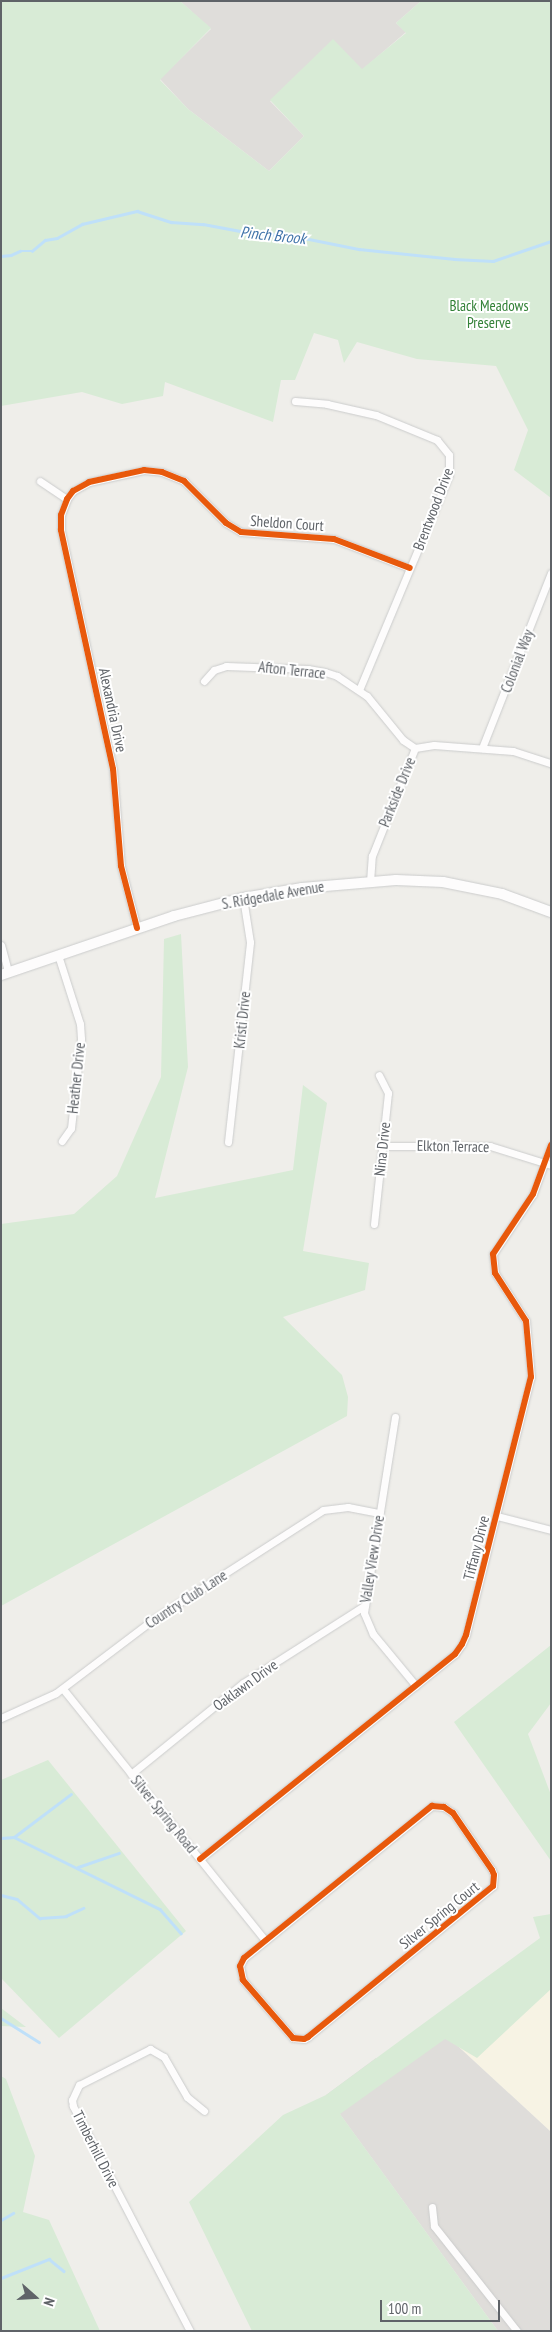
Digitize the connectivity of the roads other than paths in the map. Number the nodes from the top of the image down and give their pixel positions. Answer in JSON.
{"nodes":[{"id":1,"x":295,"y":401,"type":"dead end"},
{"id":2,"x":40,"y":481,"type":"dead end"},
{"id":3,"x":67,"y":499,"type":"junction"},
{"id":4,"x":410,"y":568,"type":"junction"},
{"id":5,"x":551,"y":573,"type":"edge"},
{"id":6,"x":204,"y":681,"type":"dead end"},
{"id":7,"x":359,"y":690,"type":"junction"},
{"id":8,"x":415,"y":748,"type":"junction"},
{"id":9,"x":482,"y":748,"type":"junction"},
{"id":10,"x":551,"y":762,"type":"edge"},
{"id":11,"x":370,"y":882,"type":"junction"},
{"id":12,"x":243,"y":898,"type":"junction"},
{"id":13,"x":551,"y":912,"type":"edge"},
{"id":14,"x":138,"y":928,"type":"junction"},
{"id":15,"x":1,"y":945,"type":"edge"},
{"id":16,"x":58,"y":955,"type":"junction"},
{"id":17,"x":4,"y":974,"type":"edge"},
{"id":18,"x":379,"y":1075,"type":"dead end"},
{"id":19,"x":62,"y":1141,"type":"dead end"},
{"id":20,"x":228,"y":1142,"type":"dead end"},
{"id":21,"x":551,"y":1145,"type":"edge"},
{"id":22,"x":382,"y":1146,"type":"junction"},
{"id":23,"x":548,"y":1164,"type":"edge"},
{"id":24,"x":374,"y":1224,"type":"dead end"},
{"id":25,"x":395,"y":1417,"type":"dead end"},
{"id":26,"x":379,"y":1513,"type":"junction"},
{"id":27,"x":497,"y":1516,"type":"junction"},
{"id":28,"x":551,"y":1530,"type":"edge"},
{"id":29,"x":364,"y":1606,"type":"junction"},
{"id":30,"x":416,"y":1686,"type":"junction"},
{"id":31,"x":63,"y":1689,"type":"junction"},
{"id":32,"x":1,"y":1718,"type":"edge"},
{"id":33,"x":131,"y":1774,"type":"junction"},
{"id":34,"x":200,"y":1859,"type":"junction"},
{"id":35,"x":265,"y":1940,"type":"junction"},
{"id":36,"x":204,"y":2111,"type":"dead end"},
{"id":37,"x":432,"y":2208,"type":"dead end"},
{"id":38,"x":190,"y":2331,"type":"edge"},
{"id":39,"x":517,"y":2331,"type":"edge"}],
"edges":[{"from":1,"to":4,"type":"street","name":"Brentwood Drive"},
{"from":2,"to":3,"type":"street"},
{"from":3,"to":4,"type":"street","name":"Sheldon Court"},
{"from":3,"to":14,"type":"street","name":"Alexandria Drive"},
{"from":4,"to":7,"type":"street","name":"Brentwood Drive"},
{"from":5,"to":9,"type":"street","name":"Colonial Way"},
{"from":6,"to":7,"type":"street","name":"Afton Terrace"},
{"from":7,"to":8,"type":"street","name":"Afton Terrace"},
{"from":8,"to":9,"type":"street","name":"Parkside Drive"},
{"from":8,"to":11,"type":"street","name":"Parkside Drive"},
{"from":9,"to":10,"type":"street","name":"Parkside Drive"},
{"from":11,"to":12,"type":"main road","name":"S. Ridgedale Avenue"},
{"from":11,"to":13,"type":"main road","name":"S. Ridgedale Avenue"},
{"from":12,"to":14,"type":"main road","name":"S. Ridgedale Avenue"},
{"from":12,"to":20,"type":"street","name":"Kristi Drive"},
{"from":14,"to":16,"type":"main road","name":"S. Ridgedale Avenue"},
{"from":15,"to":17,"type":"street"},
{"from":16,"to":17,"type":"main road","name":"S. Ridgedale Avenue"},
{"from":16,"to":19,"type":"street","name":"Heather Drive"},
{"from":18,"to":22,"type":"street","name":"Nina Drive"},
{"from":21,"to":23,"type":"street","name":"Tiffany Drive"},
{"from":22,"to":23,"type":"street","name":"Elkton Terrace"},
{"from":22,"to":24,"type":"street","name":"Nina Drive"},
{"from":23,"to":27,"type":"street","name":"Tiffany Drive"},
{"from":25,"to":26,"type":"street","name":"Valley View Drive"},
{"from":26,"to":29,"type":"street","name":"Valley View Drive"},
{"from":26,"to":31,"type":"street","name":"Country Club Lane"},
{"from":27,"to":28,"type":"street"},
{"from":27,"to":30,"type":"street","name":"Tiffany Drive"},
{"from":29,"to":30,"type":"street","name":"Valley View Drive"},
{"from":29,"to":33,"type":"street","name":"Oaklawn Drive"},
{"from":30,"to":34,"type":"street","name":"Tiffany Drive"},
{"from":31,"to":32,"type":"street","name":"Country Club Lane"},
{"from":31,"to":33,"type":"street","name":"Silver Spring Road"},
{"from":33,"to":34,"type":"street","name":"Silver Spring Road"},
{"from":34,"to":35,"type":"street","name":"Silver Spring Road"},
{"from":35,"to":35,"type":"street","name":"Silver Spring Court"},
{"from":36,"to":38,"type":"street","name":"Timberhill Drive"},
{"from":37,"to":39,"type":"street"}]}
